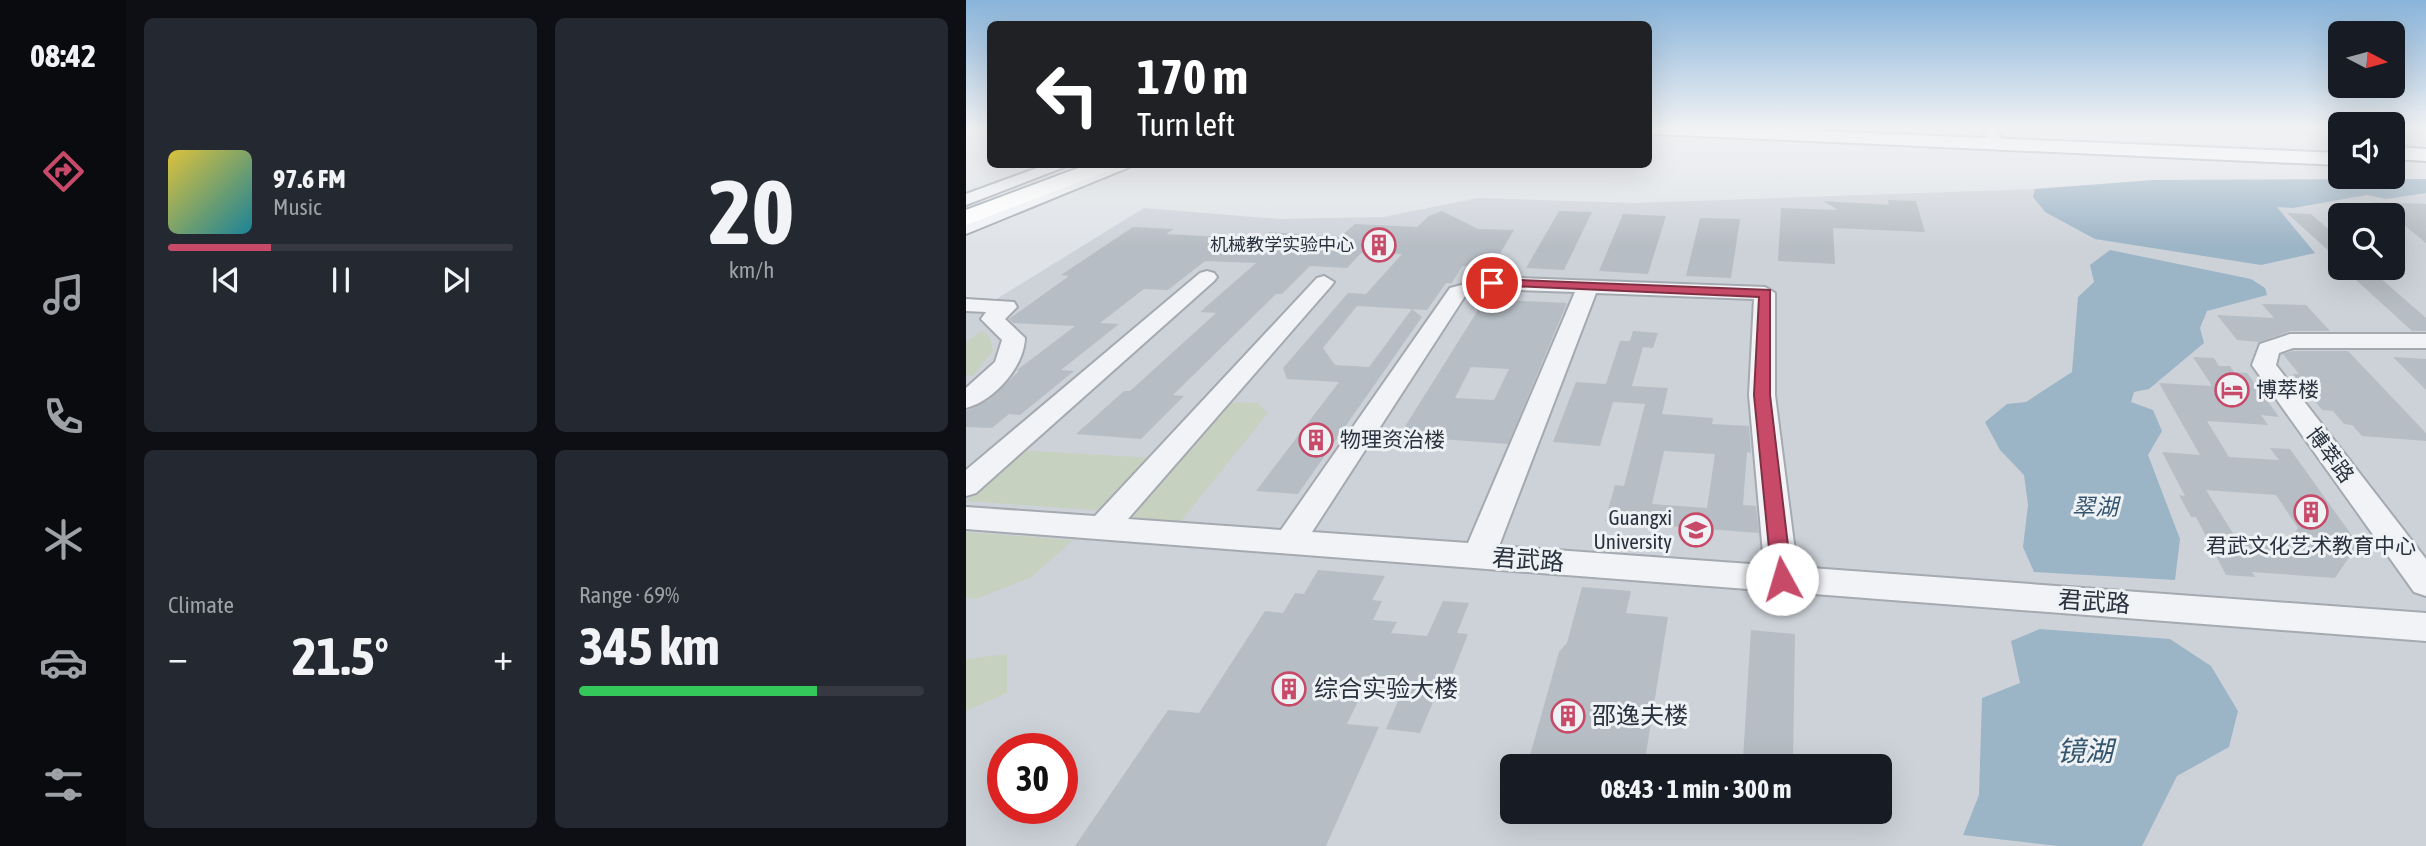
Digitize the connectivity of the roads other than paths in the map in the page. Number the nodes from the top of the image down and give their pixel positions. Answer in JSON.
{"nodes":[{"id":1,"x":1052,"y":168,"type":"edge"},
{"id":2,"x":1072,"y":168,"type":"edge"},
{"id":3,"x":1098,"y":168,"type":"edge"},
{"id":4,"x":1118,"y":168,"type":"edge"},
{"id":5,"x":966,"y":200,"type":"edge"},
{"id":6,"x":966,"y":208,"type":"edge"},
{"id":7,"x":966,"y":218,"type":"edge"},
{"id":8,"x":966,"y":228,"type":"edge"},
{"id":9,"x":1207,"y":277,"type":"dead end"},
{"id":10,"x":1324,"y":282,"type":"dead end"},
{"id":11,"x":1588,"y":286,"type":"junction"},
{"id":12,"x":966,"y":305,"type":"edge"},
{"id":13,"x":2426,"y":341,"type":"edge"},
{"id":14,"x":966,"y":400,"type":"edge"},
{"id":15,"x":966,"y":486,"type":"edge"},
{"id":16,"x":966,"y":518,"type":"edge"},
{"id":17,"x":1102,"y":528,"type":"junction"},
{"id":18,"x":1289,"y":542,"type":"junction"},
{"id":19,"x":1479,"y":556,"type":"junction"},
{"id":20,"x":1782,"y":579,"type":"junction"},
{"id":21,"x":2426,"y":583,"type":"edge"},
{"id":22,"x":2426,"y":627,"type":"edge"}],
"edges":[{"from":1,"to":5,"type":"street"},
{"from":2,"to":6,"type":"main road"},
{"from":3,"to":7,"type":"main road"},
{"from":4,"to":8,"type":"street"},
{"from":9,"to":15,"type":"street"},
{"from":10,"to":17,"type":"street"},
{"from":11,"to":18,"type":"street"},
{"from":11,"to":19,"type":"street"},
{"from":11,"to":20,"type":"street"},
{"from":12,"to":14,"type":"street"},
{"from":13,"to":21,"type":"street","name":"博萃路"},
{"from":16,"to":17,"type":"street","name":"君武路"},
{"from":17,"to":18,"type":"street","name":"君武路"},
{"from":18,"to":19,"type":"street","name":"君武路"},
{"from":19,"to":20,"type":"street","name":"君武路"},
{"from":20,"to":22,"type":"street","name":"君武路"}]}
